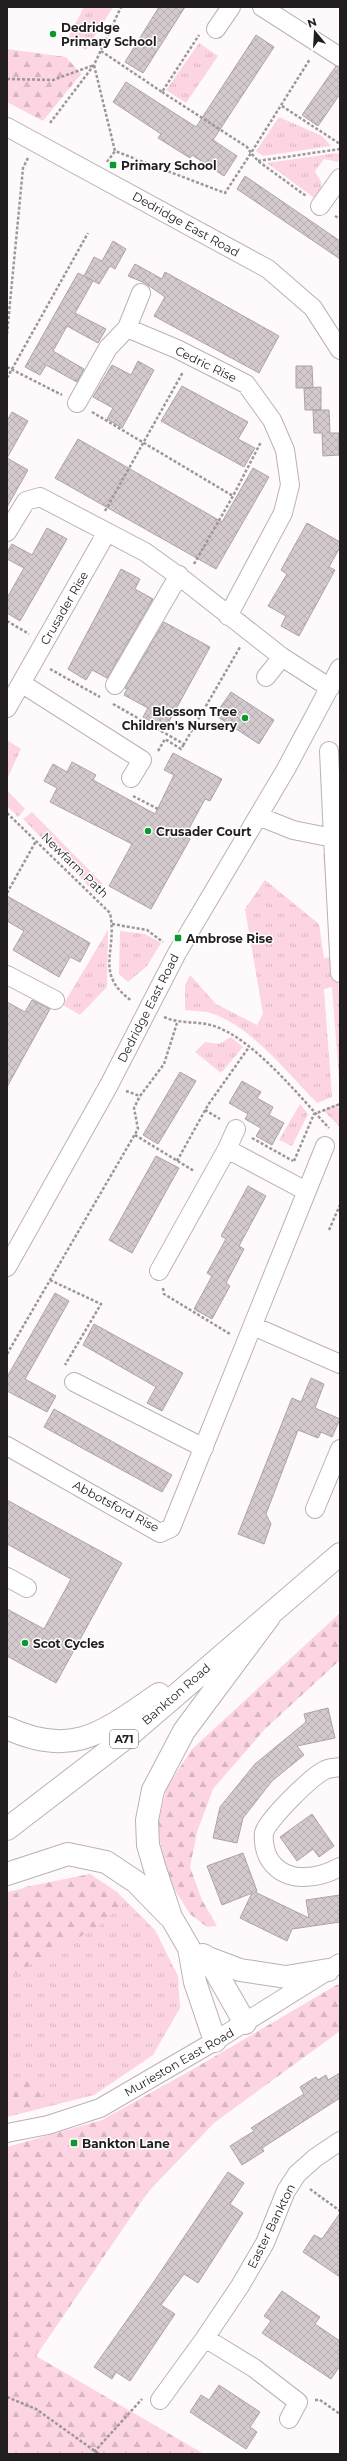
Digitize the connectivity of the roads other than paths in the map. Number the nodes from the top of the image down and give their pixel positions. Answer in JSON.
{"nodes":[{"id":1,"x":231,"y":7,"type":"edge"},
{"id":2,"x":262,"y":7,"type":"edge"},
{"id":3,"x":216,"y":29,"type":"road end"},
{"id":4,"x":340,"y":57,"type":"edge"},
{"id":5,"x":7,"y":127,"type":"edge"},
{"id":6,"x":340,"y":178,"type":"edge"},
{"id":7,"x":320,"y":206,"type":"road end"},
{"id":8,"x":141,"y":293,"type":"dead end"},
{"id":9,"x":127,"y":328,"type":"junction"},
{"id":10,"x":340,"y":350,"type":"edge"},
{"id":11,"x":77,"y":403,"type":"road end"},
{"id":12,"x":101,"y":530,"type":"junction"},
{"id":13,"x":7,"y":532,"type":"edge"},
{"id":14,"x":182,"y":578,"type":"junction"},
{"id":15,"x":228,"y":616,"type":"junction"},
{"id":16,"x":282,"y":657,"type":"junction"},
{"id":17,"x":340,"y":668,"type":"edge"},
{"id":18,"x":266,"y":677,"type":"dead end"},
{"id":19,"x":21,"y":683,"type":"junction"},
{"id":20,"x":115,"y":685,"type":"dead end"},
{"id":21,"x":330,"y":688,"type":"junction"},
{"id":22,"x":7,"y":708,"type":"edge"},
{"id":23,"x":329,"y":751,"type":"dead end"},
{"id":24,"x":131,"y":778,"type":"dead end"},
{"id":25,"x":258,"y":816,"type":"junction"},
{"id":26,"x":333,"y":838,"type":"junction"},
{"id":27,"x":338,"y":890,"type":"edge"},
{"id":28,"x":340,"y":973,"type":"edge"},
{"id":29,"x":7,"y":975,"type":"edge"},
{"id":30,"x":55,"y":1000,"type":"dead end"},
{"id":31,"x":236,"y":1129,"type":"road end"},
{"id":32,"x":325,"y":1146,"type":"dead end"},
{"id":33,"x":227,"y":1150,"type":"junction"},
{"id":34,"x":306,"y":1191,"type":"junction"},
{"id":35,"x":7,"y":1267,"type":"edge"},
{"id":36,"x":159,"y":1271,"type":"road end"},
{"id":37,"x":253,"y":1326,"type":"junction"},
{"id":38,"x":340,"y":1364,"type":"edge"},
{"id":39,"x":74,"y":1382,"type":"road end"},
{"id":40,"x":7,"y":1446,"type":"edge"},
{"id":41,"x":204,"y":1448,"type":"junction"},
{"id":42,"x":340,"y":1449,"type":"edge"},
{"id":43,"x":315,"y":1509,"type":"dead end"},
{"id":44,"x":340,"y":1554,"type":"edge"},
{"id":45,"x":7,"y":1577,"type":"edge"},
{"id":46,"x":27,"y":1588,"type":"dead end"},
{"id":47,"x":269,"y":1617,"type":"junction"},
{"id":48,"x":237,"y":1642,"type":"junction"},
{"id":49,"x":7,"y":1728,"type":"edge"},
{"id":50,"x":340,"y":1767,"type":"edge"},
{"id":51,"x":7,"y":1829,"type":"edge"},
{"id":52,"x":340,"y":1867,"type":"edge"},
{"id":53,"x":7,"y":1874,"type":"edge"},
{"id":54,"x":170,"y":1917,"type":"junction"},
{"id":55,"x":189,"y":1948,"type":"junction"},
{"id":56,"x":208,"y":1958,"type":"junction"},
{"id":57,"x":334,"y":1966,"type":"edge"},
{"id":58,"x":245,"y":2023,"type":"junction"},
{"id":59,"x":215,"y":2041,"type":"junction"},
{"id":60,"x":7,"y":2133,"type":"edge"},
{"id":61,"x":338,"y":2146,"type":"edge"},
{"id":62,"x":205,"y":2338,"type":"junction"},
{"id":63,"x":160,"y":2400,"type":"road end"},
{"id":64,"x":289,"y":2419,"type":"dead end"}],
"edges":[{"from":1,"to":3,"type":"street"},
{"from":2,"to":4,"type":"street"},
{"from":5,"to":10,"type":"street","name":"Dedridge East Road"},
{"from":6,"to":7,"type":"street"},
{"from":8,"to":9,"type":"street"},
{"from":9,"to":11,"type":"street"},
{"from":9,"to":15,"type":"street","name":"Cedric Rise"},
{"from":12,"to":13,"type":"street"},
{"from":12,"to":14,"type":"street"},
{"from":12,"to":19,"type":"street","name":"Crusader Rise"},
{"from":14,"to":15,"type":"street"},
{"from":14,"to":20,"type":"street"},
{"from":15,"to":16,"type":"street"},
{"from":16,"to":18,"type":"street"},
{"from":16,"to":21,"type":"street"},
{"from":17,"to":21,"type":"street","name":"Dedridge East Road"},
{"from":19,"to":22,"type":"street","name":"Crusader Rise"},
{"from":19,"to":24,"type":"street"},
{"from":21,"to":25,"type":"street","name":"Dedridge East Road"},
{"from":23,"to":26,"type":"street"},
{"from":25,"to":26,"type":"street"},
{"from":25,"to":35,"type":"street","name":"Dedridge East Road"},
{"from":26,"to":27,"type":"street"},
{"from":27,"to":28,"type":"street"},
{"from":29,"to":30,"type":"street"},
{"from":31,"to":33,"type":"street"},
{"from":32,"to":34,"type":"street","name":"Abbotsford Rise"},
{"from":33,"to":34,"type":"street"},
{"from":33,"to":36,"type":"street"},
{"from":34,"to":37,"type":"street","name":"Abbotsford Rise"},
{"from":37,"to":38,"type":"street"},
{"from":37,"to":41,"type":"street","name":"Abbotsford Rise"},
{"from":39,"to":41,"type":"street"},
{"from":40,"to":41,"type":"street","name":"Abbotsford Rise"},
{"from":42,"to":43,"type":"street"},
{"from":44,"to":47,"type":"main road","name":"Bankton Road","number":"A71"},
{"from":45,"to":46,"type":"street"},
{"from":47,"to":48,"type":"main road","name":"Bankton Road","number":"A71"},
{"from":47,"to":54,"type":"main road"},
{"from":48,"to":49,"type":"main road"},
{"from":48,"to":51,"type":"main road","name":"Bankton Road","number":"A71"},
{"from":50,"to":52,"type":"street"},
{"from":53,"to":54,"type":"main road"},
{"from":54,"to":55,"type":"main road"},
{"from":55,"to":56,"type":"main road"},
{"from":55,"to":59,"type":"main road"},
{"from":56,"to":57,"type":"main road"},
{"from":56,"to":58,"type":"main road"},
{"from":57,"to":58,"type":"street","name":"Murieston East Road"},
{"from":58,"to":59,"type":"street","name":"Murieston East Road"},
{"from":59,"to":60,"type":"street","name":"Murieston East Road"},
{"from":61,"to":62,"type":"street","name":"Easter Bankton"},
{"from":62,"to":63,"type":"street","name":"Easter Bankton"},
{"from":62,"to":64,"type":"street"}]}
